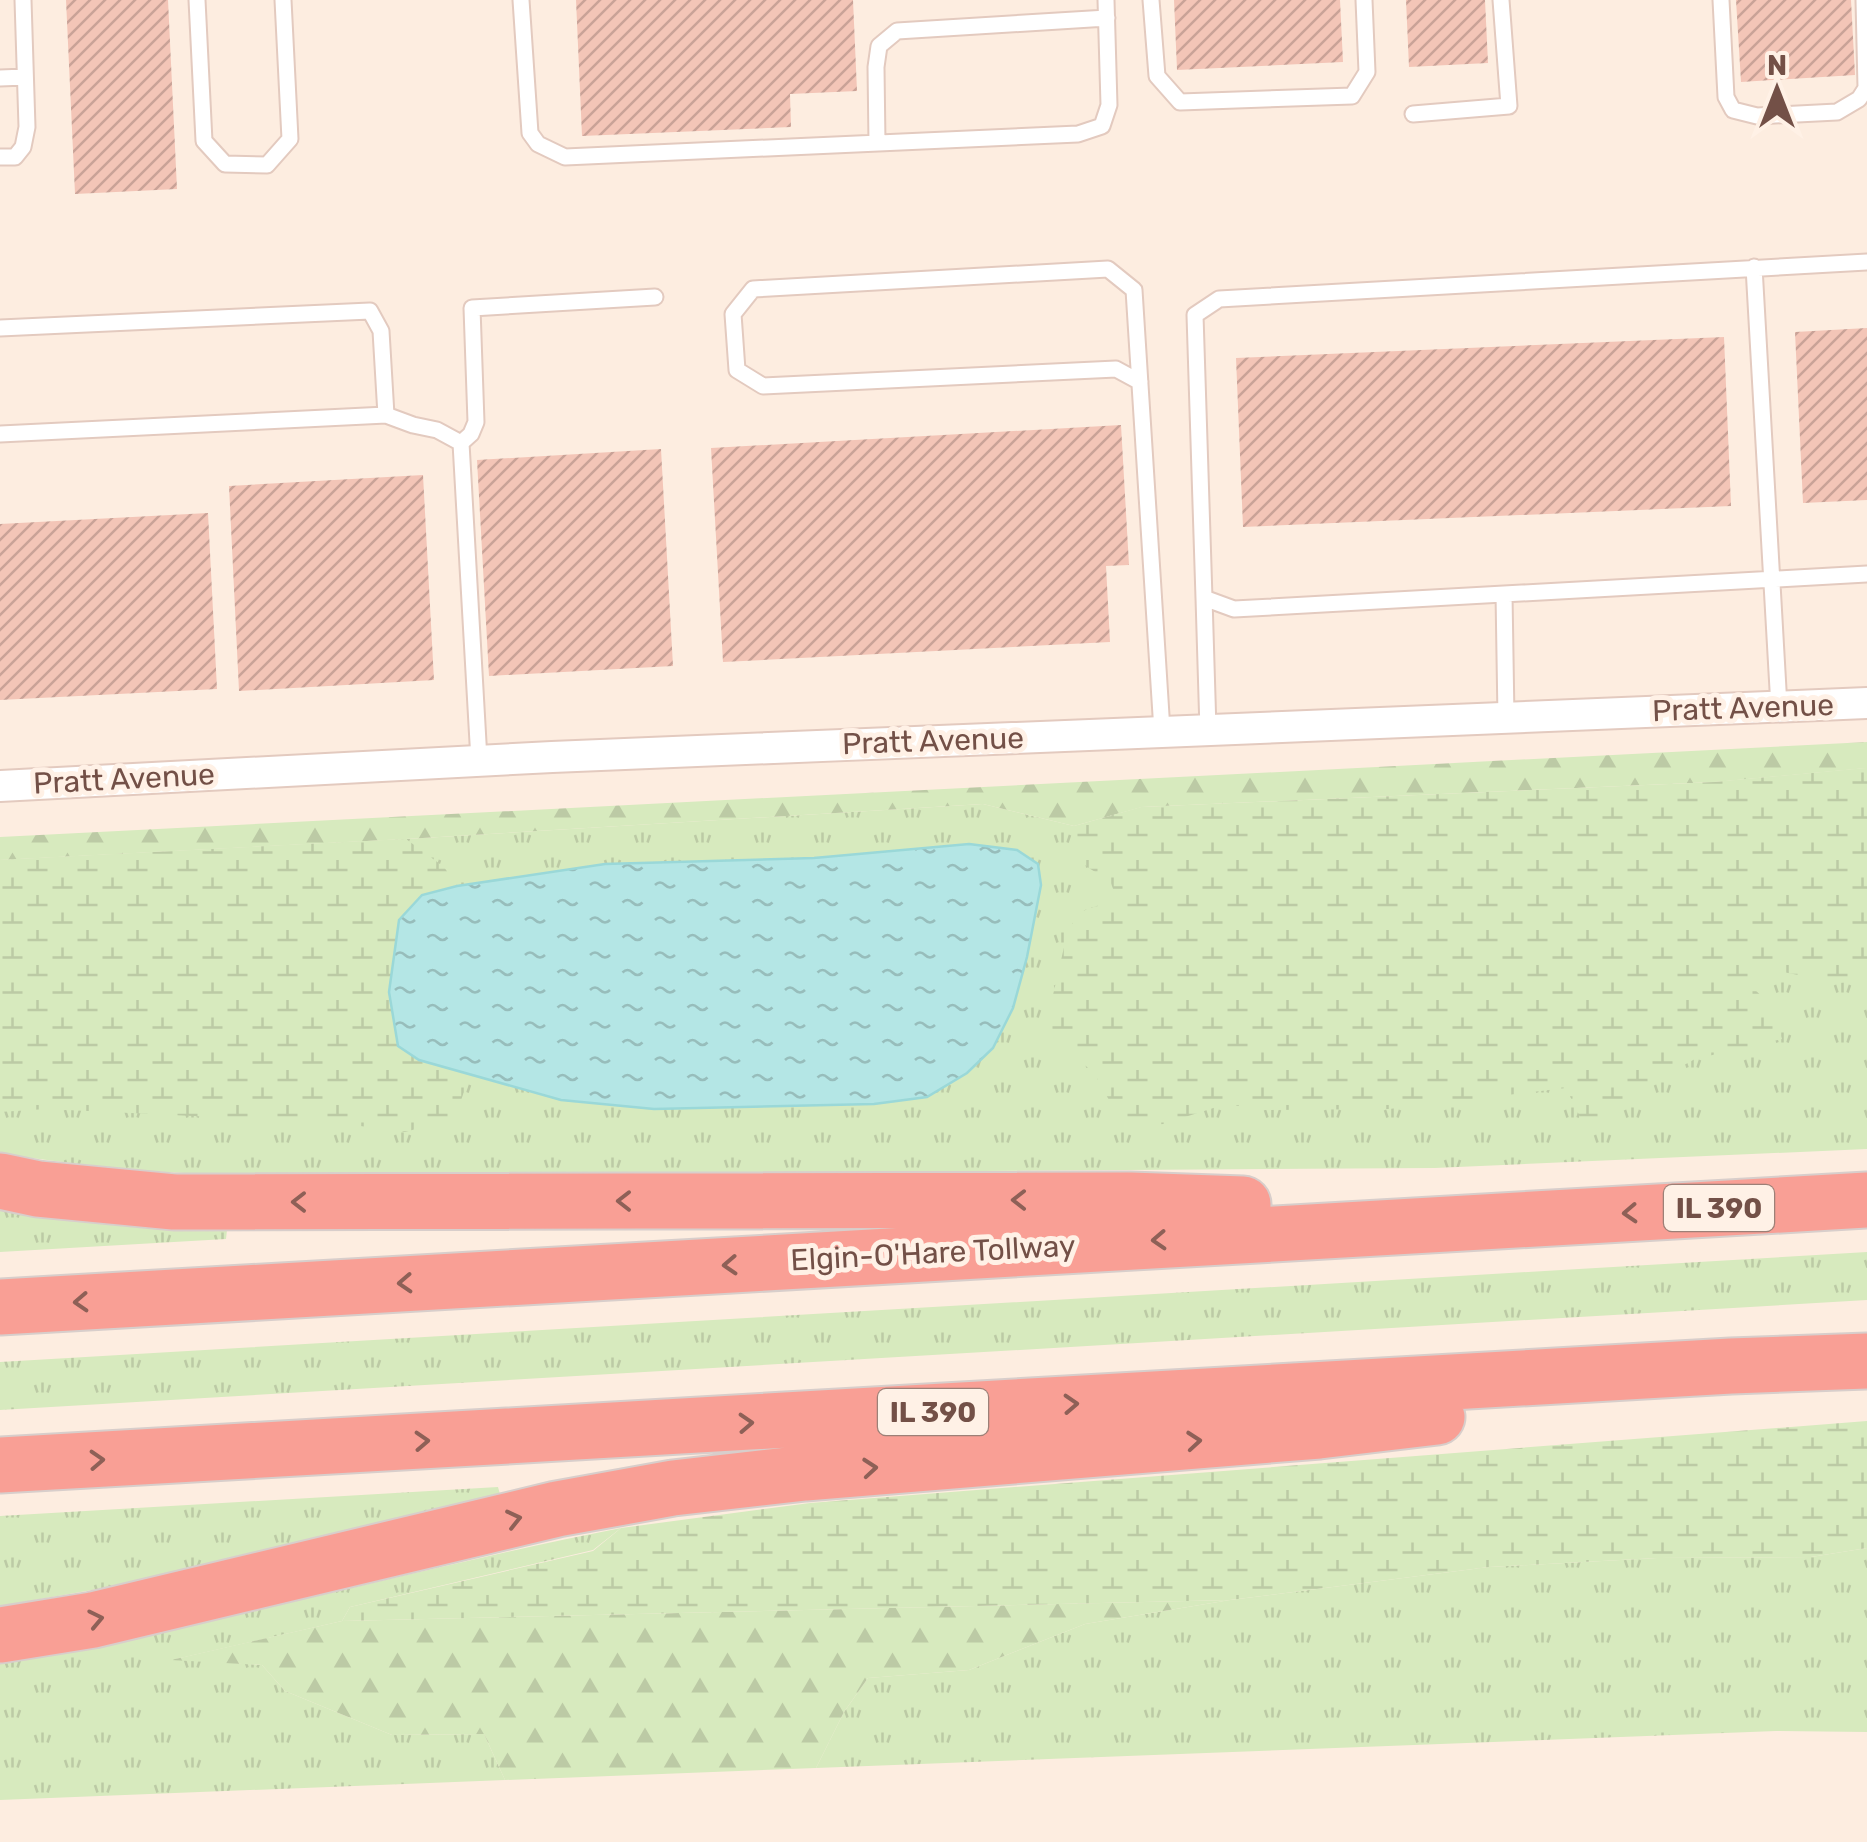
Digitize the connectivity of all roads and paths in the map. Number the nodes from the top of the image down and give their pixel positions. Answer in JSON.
{"nodes":[{"id":1,"x":23,"y":0,"type":"edge"},
{"id":2,"x":197,"y":0,"type":"edge"},
{"id":3,"x":283,"y":0,"type":"edge"},
{"id":4,"x":522,"y":0,"type":"edge"},
{"id":5,"x":1106,"y":0,"type":"edge"},
{"id":6,"x":1151,"y":0,"type":"edge"},
{"id":7,"x":1364,"y":0,"type":"edge"},
{"id":8,"x":1500,"y":0,"type":"edge"},
{"id":9,"x":1721,"y":0,"type":"edge"},
{"id":10,"x":1864,"y":0,"type":"edge"},
{"id":11,"x":1106,"y":18,"type":"junction"},
{"id":12,"x":25,"y":77,"type":"junction"},
{"id":13,"x":0,"y":78,"type":"edge"},
{"id":14,"x":1414,"y":114,"type":"dead end"},
{"id":15,"x":878,"y":143,"type":"junction"},
{"id":16,"x":0,"y":158,"type":"edge"},
{"id":17,"x":1867,"y":262,"type":"edge"},
{"id":18,"x":1754,"y":268,"type":"junction"},
{"id":19,"x":655,"y":297,"type":"dead end"},
{"id":20,"x":0,"y":328,"type":"edge"},
{"id":21,"x":1140,"y":382,"type":"junction"},
{"id":22,"x":386,"y":415,"type":"junction"},
{"id":23,"x":0,"y":434,"type":"edge"},
{"id":24,"x":461,"y":444,"type":"junction"},
{"id":25,"x":1867,"y":574,"type":"edge"},
{"id":26,"x":1772,"y":579,"type":"junction"},
{"id":27,"x":1504,"y":594,"type":"junction"},
{"id":28,"x":1204,"y":598,"type":"junction"},
{"id":29,"x":1867,"y":703,"type":"edge"},
{"id":30,"x":1779,"y":707,"type":"junction"},
{"id":31,"x":1506,"y":718,"type":"junction"},
{"id":32,"x":1208,"y":730,"type":"junction"},
{"id":33,"x":1162,"y":732,"type":"junction"},
{"id":34,"x":479,"y":760,"type":"junction"},
{"id":35,"x":0,"y":786,"type":"edge"},
{"id":36,"x":0,"y":1182,"type":"edge"},
{"id":37,"x":1867,"y":1200,"type":"edge"},
{"id":38,"x":1571,"y":1217,"type":"junction"},
{"id":39,"x":0,"y":1307,"type":"edge"},
{"id":40,"x":1867,"y":1361,"type":"edge"},
{"id":41,"x":1732,"y":1366,"type":"junction"},
{"id":42,"x":0,"y":1466,"type":"edge"},
{"id":43,"x":0,"y":1635,"type":"edge"}],
"edges":[{"from":1,"to":12,"type":"lane"},
{"from":2,"to":3,"type":"lane"},
{"from":4,"to":15,"type":"lane"},
{"from":5,"to":11,"type":"lane"},
{"from":6,"to":7,"type":"lane"},
{"from":8,"to":14,"type":"lane"},
{"from":9,"to":10,"type":"lane"},
{"from":11,"to":15,"type":"lane"},
{"from":11,"to":15,"type":"lane"},
{"from":12,"to":13,"type":"lane"},
{"from":12,"to":16,"type":"lane"},
{"from":17,"to":18,"type":"lane"},
{"from":18,"to":26,"type":"lane"},
{"from":18,"to":28,"type":"lane"},
{"from":19,"to":24,"type":"lane"},
{"from":20,"to":22,"type":"lane"},
{"from":21,"to":21,"type":"lane"},
{"from":21,"to":33,"type":"lane"},
{"from":22,"to":23,"type":"lane"},
{"from":22,"to":24,"type":"lane"},
{"from":24,"to":34,"type":"lane"},
{"from":25,"to":26,"type":"lane"},
{"from":26,"to":27,"type":"lane"},
{"from":26,"to":30,"type":"lane"},
{"from":27,"to":28,"type":"lane"},
{"from":27,"to":31,"type":"lane"},
{"from":28,"to":32,"type":"lane"},
{"from":29,"to":30,"type":"street","name":"Pratt Avenue"},
{"from":30,"to":31,"type":"street","name":"Pratt Avenue"},
{"from":31,"to":32,"type":"street","name":"Pratt Avenue"},
{"from":32,"to":33,"type":"street","name":"Pratt Avenue"},
{"from":33,"to":34,"type":"street","name":"Pratt Avenue"},
{"from":34,"to":35,"type":"street","name":"Pratt Avenue"},
{"from":38,"to":36,"type":"highway","one_way":true},
{"from":37,"to":38,"type":"highway","name":"Elgin-O'Hare Tollway","number":"IL 390","one_way":true},
{"from":38,"to":39,"type":"highway","name":"Elgin-O'Hare Tollway","number":"IL 390","one_way":true},
{"from":40,"to":41,"type":"highway","number":"IL 390"},
{"from":42,"to":41,"type":"highway","number":"IL 390","one_way":true},
{"from":43,"to":41,"type":"highway","one_way":true}]}
